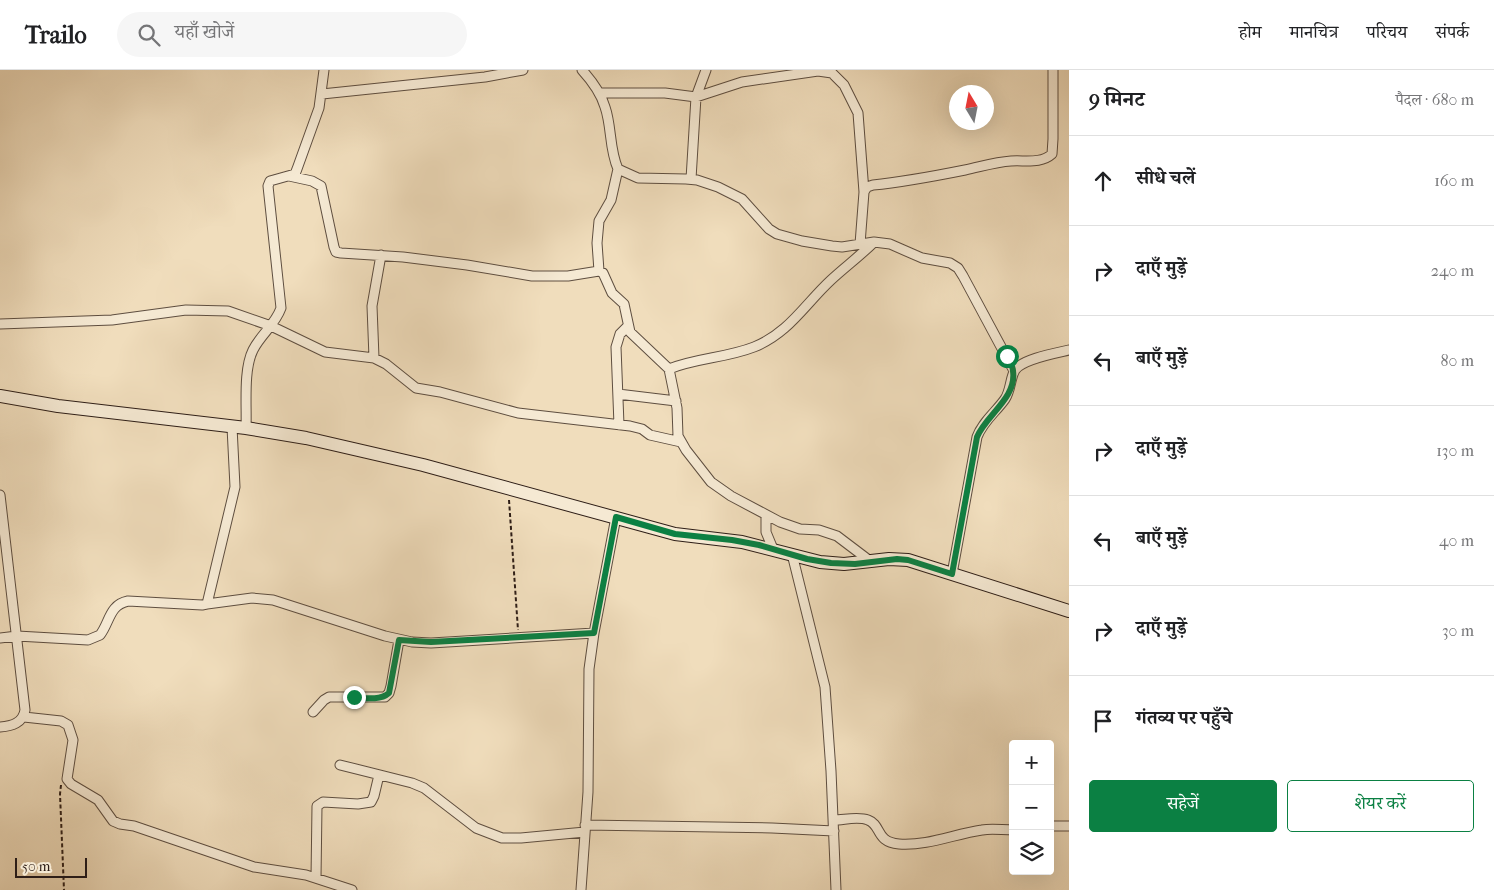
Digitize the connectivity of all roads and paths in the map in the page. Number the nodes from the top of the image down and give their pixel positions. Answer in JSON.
{"nodes":[{"id":1,"x":324,"y":70,"type":"edge"},
{"id":2,"x":523,"y":70,"type":"edge"},
{"id":3,"x":582,"y":70,"type":"edge"},
{"id":4,"x":706,"y":70,"type":"edge"},
{"id":5,"x":1053,"y":70,"type":"edge"},
{"id":6,"x":599,"y":93,"type":"junction"},
{"id":7,"x":322,"y":94,"type":"junction"},
{"id":8,"x":696,"y":97,"type":"junction"},
{"id":9,"x":618,"y":169,"type":"junction"},
{"id":10,"x":289,"y":176,"type":"junction"},
{"id":11,"x":691,"y":179,"type":"junction"},
{"id":12,"x":864,"y":192,"type":"junction"},
{"id":13,"x":874,"y":242,"type":"junction"},
{"id":14,"x":860,"y":244,"type":"junction"},
{"id":15,"x":381,"y":255,"type":"junction"},
{"id":16,"x":599,"y":271,"type":"junction"},
{"id":17,"x":0,"y":324,"type":"edge"},
{"id":18,"x":271,"y":326,"type":"junction"},
{"id":19,"x":628,"y":326,"type":"junction"},
{"id":20,"x":1069,"y":350,"type":"edge"},
{"id":21,"x":374,"y":358,"type":"junction"},
{"id":22,"x":669,"y":369,"type":"junction"},
{"id":23,"x":1014,"y":371,"type":"junction"},
{"id":24,"x":618,"y":394,"type":"junction"},
{"id":25,"x":0,"y":396,"type":"edge"},
{"id":26,"x":676,"y":401,"type":"junction"},
{"id":27,"x":619,"y":425,"type":"junction"},
{"id":28,"x":232,"y":426,"type":"junction"},
{"id":29,"x":246,"y":428,"type":"junction"},
{"id":30,"x":681,"y":442,"type":"junction"},
{"id":31,"x":508,"y":489,"type":"junction"},
{"id":32,"x":0,"y":495,"type":"edge"},
{"id":33,"x":766,"y":516,"type":"junction"},
{"id":34,"x":616,"y":517,"type":"junction"},
{"id":35,"x":773,"y":549,"type":"junction"},
{"id":36,"x":792,"y":554,"type":"junction"},
{"id":37,"x":870,"y":562,"type":"junction"},
{"id":38,"x":952,"y":574,"type":"junction"},
{"id":39,"x":207,"y":604,"type":"junction"},
{"id":40,"x":1069,"y":611,"type":"edge"},
{"id":41,"x":594,"y":633,"type":"junction"},
{"id":42,"x":17,"y":636,"type":"junction"},
{"id":43,"x":518,"y":637,"type":"junction"},
{"id":44,"x":0,"y":638,"type":"edge"},
{"id":45,"x":399,"y":640,"type":"junction"},
{"id":46,"x":313,"y":712,"type":"dead end"},
{"id":47,"x":24,"y":717,"type":"junction"},
{"id":48,"x":0,"y":727,"type":"edge"},
{"id":49,"x":340,"y":765,"type":"dead end"},
{"id":50,"x":379,"y":775,"type":"junction"},
{"id":51,"x":67,"y":779,"type":"junction"},
{"id":52,"x":834,"y":820,"type":"junction"},
{"id":53,"x":1054,"y":826,"type":"edge"},
{"id":54,"x":1069,"y":826,"type":"edge"},
{"id":55,"x":585,"y":829,"type":"junction"},
{"id":56,"x":1009,"y":830,"type":"edge"},
{"id":57,"x":834,"y":831,"type":"junction"},
{"id":58,"x":316,"y":878,"type":"junction"},
{"id":59,"x":64,"y":890,"type":"edge"},
{"id":60,"x":352,"y":890,"type":"edge"},
{"id":61,"x":581,"y":890,"type":"edge"},
{"id":62,"x":836,"y":890,"type":"edge"}],
"edges":[{"from":1,"to":7,"type":"street"},
{"from":2,"to":7,"type":"street"},
{"from":3,"to":6,"type":"street"},
{"from":4,"to":8,"type":"street"},
{"from":5,"to":12,"type":"street"},
{"from":6,"to":8,"type":"street"},
{"from":6,"to":9,"type":"street"},
{"from":7,"to":10,"type":"street"},
{"from":8,"to":11,"type":"street"},
{"from":8,"to":12,"type":"street"},
{"from":9,"to":11,"type":"street"},
{"from":9,"to":16,"type":"street"},
{"from":10,"to":15,"type":"street"},
{"from":10,"to":18,"type":"street"},
{"from":11,"to":14,"type":"street"},
{"from":12,"to":14,"type":"street"},
{"from":13,"to":14,"type":"street"},
{"from":13,"to":22,"type":"street"},
{"from":13,"to":23,"type":"street"},
{"from":15,"to":16,"type":"street"},
{"from":15,"to":21,"type":"street"},
{"from":16,"to":19,"type":"street"},
{"from":17,"to":18,"type":"street"},
{"from":18,"to":21,"type":"street"},
{"from":18,"to":29,"type":"street"},
{"from":19,"to":22,"type":"street"},
{"from":19,"to":24,"type":"street"},
{"from":20,"to":23,"type":"street"},
{"from":21,"to":27,"type":"street"},
{"from":22,"to":26,"type":"street"},
{"from":23,"to":38,"type":"street"},
{"from":24,"to":26,"type":"street"},
{"from":24,"to":27,"type":"street"},
{"from":25,"to":28,"type":"street"},
{"from":26,"to":30,"type":"street"},
{"from":27,"to":30,"type":"street"},
{"from":28,"to":29,"type":"street"},
{"from":28,"to":39,"type":"street"},
{"from":29,"to":31,"type":"street"},
{"from":30,"to":33,"type":"street"},
{"from":31,"to":34,"type":"street"},
{"from":31,"to":43,"type":"path"},
{"from":32,"to":42,"type":"street"},
{"from":33,"to":35,"type":"street"},
{"from":33,"to":37,"type":"street"},
{"from":34,"to":35,"type":"street"},
{"from":34,"to":41,"type":"street"},
{"from":35,"to":36,"type":"street"},
{"from":36,"to":37,"type":"street"},
{"from":36,"to":52,"type":"street"},
{"from":37,"to":38,"type":"street"},
{"from":38,"to":40,"type":"street"},
{"from":39,"to":42,"type":"street"},
{"from":39,"to":45,"type":"street"},
{"from":41,"to":43,"type":"street"},
{"from":41,"to":55,"type":"street"},
{"from":42,"to":44,"type":"street"},
{"from":42,"to":47,"type":"street"},
{"from":43,"to":45,"type":"street"},
{"from":45,"to":46,"type":"street"},
{"from":47,"to":48,"type":"street"},
{"from":47,"to":51,"type":"street"},
{"from":49,"to":50,"type":"street"},
{"from":50,"to":55,"type":"street"},
{"from":50,"to":58,"type":"street"},
{"from":51,"to":58,"type":"street"},
{"from":51,"to":59,"type":"path"},
{"from":52,"to":56,"type":"street"},
{"from":52,"to":57,"type":"street"},
{"from":53,"to":54,"type":"street"},
{"from":55,"to":57,"type":"street"},
{"from":55,"to":61,"type":"street"},
{"from":57,"to":62,"type":"street"},
{"from":58,"to":60,"type":"street"}]}
